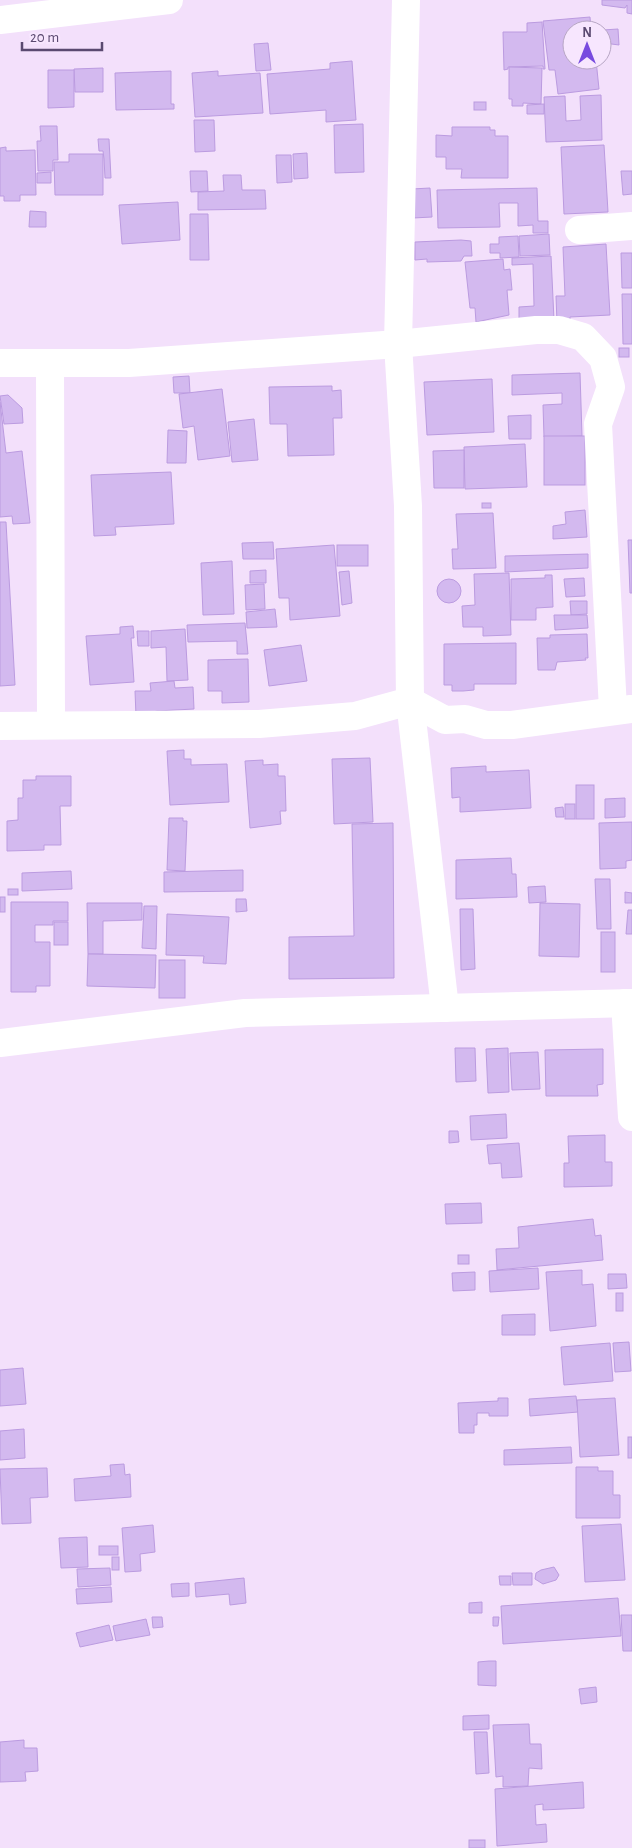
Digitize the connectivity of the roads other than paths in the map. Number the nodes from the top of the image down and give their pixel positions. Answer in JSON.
{"nodes":[{"id":1,"x":169,"y":0,"type":"edge"},
{"id":2,"x":406,"y":0,"type":"edge"},
{"id":3,"x":0,"y":20,"type":"edge"},
{"id":4,"x":632,"y":226,"type":"edge"},
{"id":5,"x":579,"y":230,"type":"dead end"},
{"id":6,"x":398,"y":344,"type":"junction"},
{"id":7,"x":0,"y":362,"type":"edge"},
{"id":8,"x":50,"y":362,"type":"junction"},
{"id":9,"x":410,"y":701,"type":"junction"},
{"id":10,"x":622,"y":709,"type":"edge"},
{"id":11,"x":51,"y":724,"type":"junction"},
{"id":12,"x":0,"y":726,"type":"edge"},
{"id":13,"x":629,"y":1003,"type":"edge"},
{"id":14,"x":446,"y":1008,"type":"junction"},
{"id":15,"x":0,"y":1043,"type":"edge"},
{"id":16,"x":632,"y":1117,"type":"edge"}],
"edges":[{"from":1,"to":3,"type":"street"},
{"from":2,"to":6,"type":"street"},
{"from":4,"to":5,"type":"street"},
{"from":6,"to":8,"type":"street"},
{"from":6,"to":9,"type":"street"},
{"from":6,"to":10,"type":"street"},
{"from":7,"to":8,"type":"street"},
{"from":8,"to":11,"type":"street"},
{"from":9,"to":10,"type":"street"},
{"from":9,"to":11,"type":"street"},
{"from":9,"to":14,"type":"street"},
{"from":11,"to":12,"type":"street"},
{"from":13,"to":14,"type":"street"},
{"from":13,"to":16,"type":"street"},
{"from":14,"to":15,"type":"street"}]}
